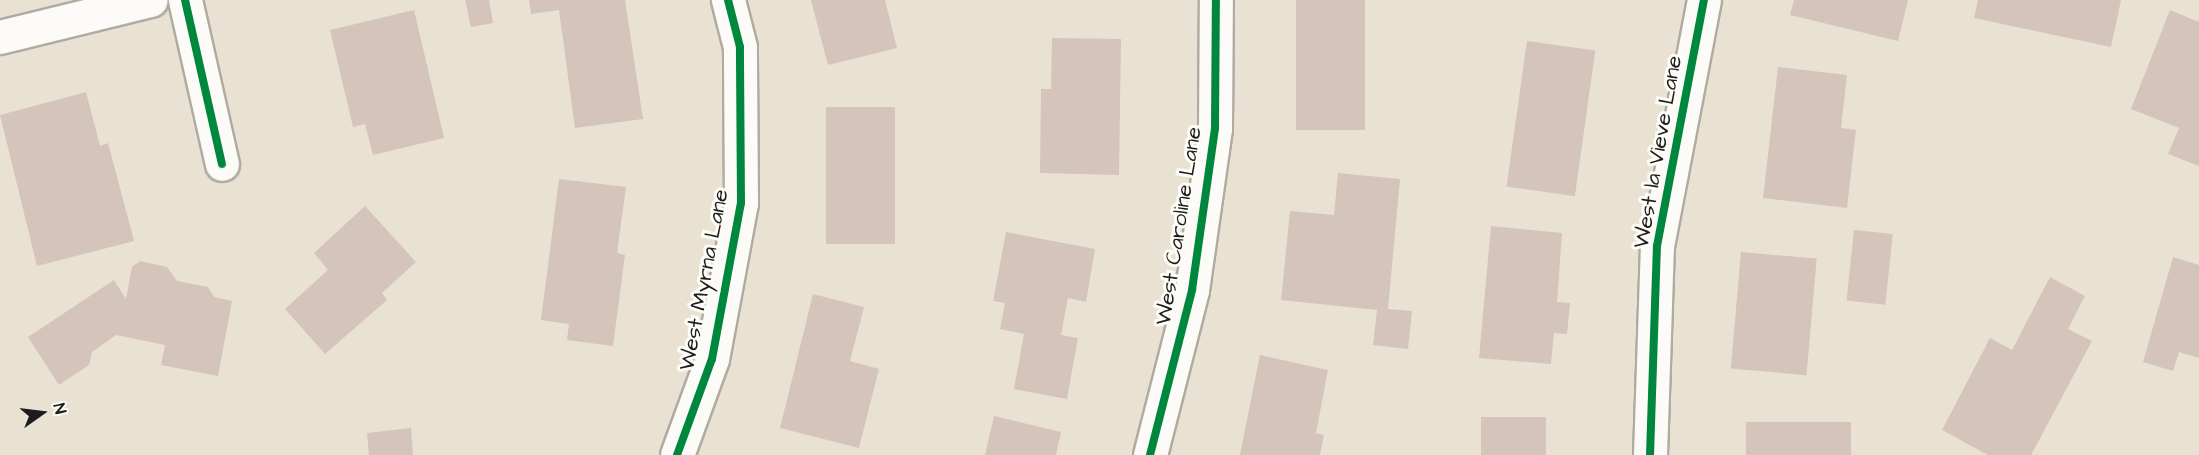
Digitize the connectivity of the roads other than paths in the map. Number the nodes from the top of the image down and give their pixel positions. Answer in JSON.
{"nodes":[{"id":1,"x":151,"y":0,"type":"edge"},
{"id":2,"x":185,"y":0,"type":"edge"},
{"id":3,"x":728,"y":0,"type":"edge"},
{"id":4,"x":1216,"y":0,"type":"edge"},
{"id":5,"x":1704,"y":0,"type":"edge"},
{"id":6,"x":0,"y":38,"type":"edge"},
{"id":7,"x":222,"y":164,"type":"dead end"},
{"id":8,"x":677,"y":455,"type":"edge"},
{"id":9,"x":1150,"y":455,"type":"edge"},
{"id":10,"x":1650,"y":455,"type":"edge"}],
"edges":[{"from":1,"to":6,"type":"street"},
{"from":2,"to":7,"type":"street"},
{"from":3,"to":8,"type":"street","name":"West Myrna Lane"},
{"from":4,"to":9,"type":"street","name":"West Caroline Lane"},
{"from":5,"to":10,"type":"street","name":"West la Vieve Lane"}]}
